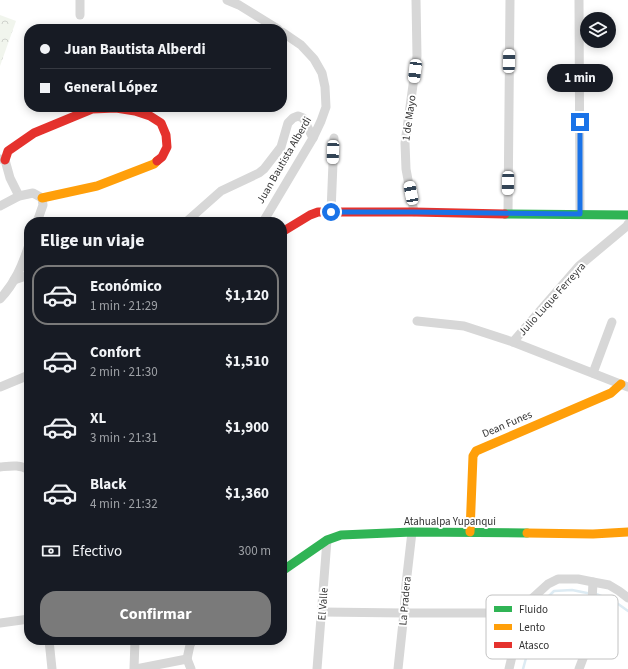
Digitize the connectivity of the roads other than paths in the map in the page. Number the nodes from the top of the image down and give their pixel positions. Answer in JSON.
{"nodes":[{"id":1,"x":80,"y":0,"type":"edge"},
{"id":2,"x":227,"y":0,"type":"edge"},
{"id":3,"x":416,"y":0,"type":"edge"},
{"id":4,"x":510,"y":0,"type":"edge"},
{"id":5,"x":579,"y":0,"type":"edge"},
{"id":6,"x":80,"y":14,"type":"dead end"},
{"id":7,"x":270,"y":24,"type":"edge"},
{"id":8,"x":287,"y":36,"type":"edge"},
{"id":9,"x":85,"y":112,"type":"edge"},
{"id":10,"x":138,"y":112,"type":"edge"},
{"id":11,"x":313,"y":138,"type":"junction"},
{"id":12,"x":334,"y":138,"type":"dead end"},
{"id":13,"x":2,"y":159,"type":"edge"},
{"id":14,"x":19,"y":196,"type":"junction"},
{"id":15,"x":42,"y":198,"type":"junction"},
{"id":16,"x":0,"y":206,"type":"edge"},
{"id":17,"x":331,"y":212,"type":"junction"},
{"id":18,"x":414,"y":212,"type":"junction"},
{"id":19,"x":508,"y":214,"type":"junction"},
{"id":20,"x":580,"y":214,"type":"junction"},
{"id":21,"x":628,"y":215,"type":"edge"},
{"id":22,"x":39,"y":217,"type":"edge"},
{"id":23,"x":192,"y":217,"type":"edge"},
{"id":24,"x":266,"y":217,"type":"edge"},
{"id":25,"x":628,"y":224,"type":"edge"},
{"id":26,"x":287,"y":229,"type":"edge"},
{"id":27,"x":24,"y":258,"type":"edge"},
{"id":28,"x":24,"y":277,"type":"edge"},
{"id":29,"x":14,"y":280,"type":"junction"},
{"id":30,"x":0,"y":300,"type":"edge"},
{"id":31,"x":416,"y":321,"type":"dead end"},
{"id":32,"x":612,"y":322,"type":"dead end"},
{"id":33,"x":513,"y":342,"type":"junction"},
{"id":34,"x":593,"y":373,"type":"junction"},
{"id":35,"x":24,"y":377,"type":"edge"},
{"id":36,"x":625,"y":386,"type":"edge"},
{"id":37,"x":0,"y":387,"type":"edge"},
{"id":38,"x":0,"y":467,"type":"edge"},
{"id":39,"x":24,"y":467,"type":"edge"},
{"id":40,"x":412,"y":532,"type":"junction"},
{"id":41,"x":470,"y":532,"type":"junction"},
{"id":42,"x":628,"y":532,"type":"edge"},
{"id":43,"x":327,"y":540,"type":"junction"},
{"id":44,"x":287,"y":568,"type":"edge"},
{"id":45,"x":593,"y":582,"type":"junction"},
{"id":46,"x":536,"y":595,"type":"edge"},
{"id":47,"x":592,"y":595,"type":"edge"},
{"id":48,"x":628,"y":598,"type":"edge"},
{"id":49,"x":322,"y":612,"type":"junction"},
{"id":50,"x":404,"y":613,"type":"junction"},
{"id":51,"x":486,"y":613,"type":"edge"},
{"id":52,"x":24,"y":620,"type":"edge"},
{"id":53,"x":0,"y":623,"type":"edge"},
{"id":54,"x":50,"y":645,"type":"edge"},
{"id":55,"x":134,"y":645,"type":"edge"},
{"id":56,"x":190,"y":645,"type":"edge"},
{"id":57,"x":187,"y":659,"type":"junction"},
{"id":58,"x":511,"y":659,"type":"edge"},
{"id":59,"x":583,"y":659,"type":"edge"},
{"id":60,"x":52,"y":669,"type":"edge"},
{"id":61,"x":135,"y":669,"type":"edge"},
{"id":62,"x":191,"y":669,"type":"edge"},
{"id":63,"x":317,"y":669,"type":"edge"},
{"id":64,"x":398,"y":669,"type":"edge"},
{"id":65,"x":509,"y":669,"type":"edge"},
{"id":66,"x":579,"y":669,"type":"edge"}],
"edges":[{"from":1,"to":6,"type":"street"},
{"from":2,"to":7,"type":"street"},
{"from":3,"to":18,"type":"street","name":"1 de Mayo"},
{"from":4,"to":19,"type":"street"},
{"from":5,"to":20,"type":"street"},
{"from":8,"to":11,"type":"street","name":"Juan Bautista Alberdi"},
{"from":9,"to":13,"type":"street"},
{"from":10,"to":15,"type":"street"},
{"from":11,"to":23,"type":"street"},
{"from":11,"to":24,"type":"street","name":"Juan Bautista Alberdi"},
{"from":12,"to":17,"type":"street"},
{"from":13,"to":14,"type":"street"},
{"from":14,"to":15,"type":"street"},
{"from":14,"to":16,"type":"street"},
{"from":15,"to":22,"type":"street"},
{"from":17,"to":18,"type":"street"},
{"from":17,"to":26,"type":"street"},
{"from":18,"to":19,"type":"street"},
{"from":19,"to":20,"type":"street"},
{"from":20,"to":21,"type":"street"},
{"from":25,"to":33,"type":"street","name":"Julio Luque Ferreyra"},
{"from":27,"to":29,"type":"street"},
{"from":28,"to":29,"type":"street"},
{"from":29,"to":30,"type":"street"},
{"from":31,"to":33,"type":"street","name":"Dean Funes"},
{"from":32,"to":34,"type":"street"},
{"from":33,"to":34,"type":"street","name":"Dean Funes"},
{"from":34,"to":36,"type":"street","name":"Dean Funes"},
{"from":35,"to":37,"type":"street"},
{"from":36,"to":41,"type":"street","name":"Dean Funes"},
{"from":38,"to":39,"type":"street"},
{"from":40,"to":41,"type":"street","name":"Atahualpa Yupanqui"},
{"from":40,"to":43,"type":"street","name":"Atahualpa Yupanqui"},
{"from":40,"to":50,"type":"street","name":"La Pradera"},
{"from":41,"to":42,"type":"street","name":"Atahualpa Yupanqui"},
{"from":43,"to":44,"type":"street","name":"Atahualpa Yupanqui"},
{"from":43,"to":49,"type":"street","name":"El Valle"},
{"from":45,"to":46,"type":"street"},
{"from":45,"to":47,"type":"street"},
{"from":45,"to":48,"type":"street"},
{"from":49,"to":50,"type":"street"},
{"from":49,"to":63,"type":"street","name":"El Valle"},
{"from":50,"to":51,"type":"street"},
{"from":50,"to":64,"type":"street","name":"La Pradera"},
{"from":52,"to":53,"type":"street"},
{"from":54,"to":60,"type":"street"},
{"from":55,"to":61,"type":"street"},
{"from":56,"to":57,"type":"street"},
{"from":57,"to":61,"type":"street"},
{"from":57,"to":62,"type":"street"},
{"from":58,"to":65,"type":"street"},
{"from":59,"to":66,"type":"street"}]}
